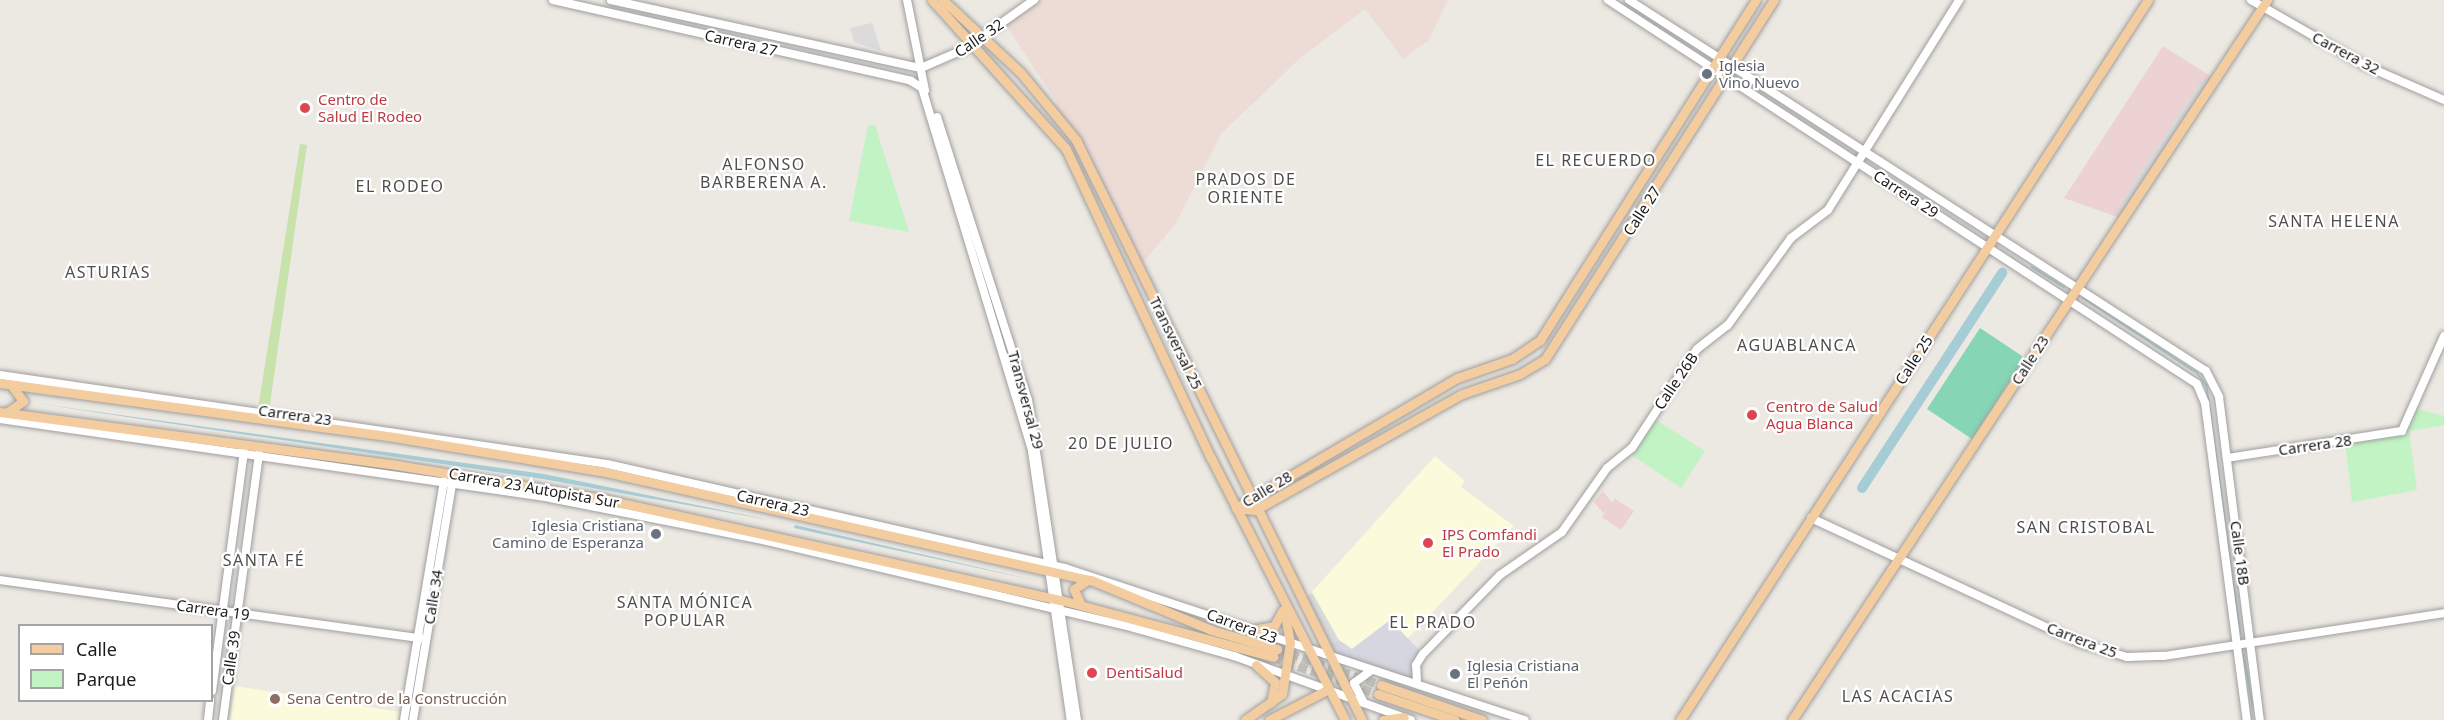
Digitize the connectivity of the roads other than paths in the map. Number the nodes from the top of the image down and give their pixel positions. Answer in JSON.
{"nodes":[{"id":1,"x":553,"y":0,"type":"edge"},
{"id":2,"x":611,"y":0,"type":"edge"},
{"id":3,"x":906,"y":0,"type":"edge"},
{"id":4,"x":932,"y":0,"type":"edge"},
{"id":5,"x":943,"y":0,"type":"edge"},
{"id":6,"x":1034,"y":0,"type":"edge"},
{"id":7,"x":1608,"y":0,"type":"edge"},
{"id":8,"x":1629,"y":0,"type":"edge"},
{"id":9,"x":1756,"y":0,"type":"edge"},
{"id":10,"x":1774,"y":0,"type":"edge"},
{"id":11,"x":1959,"y":0,"type":"edge"},
{"id":12,"x":2148,"y":0,"type":"edge"},
{"id":13,"x":2251,"y":0,"type":"edge"},
{"id":14,"x":2265,"y":3,"type":"edge"},
{"id":15,"x":982,"y":37,"type":"junction"},
{"id":16,"x":969,"y":47,"type":"junction"},
{"id":17,"x":1724,"y":58,"type":"junction"},
{"id":18,"x":1735,"y":65,"type":"junction"},
{"id":19,"x":921,"y":68,"type":"junction"},
{"id":20,"x":1717,"y":69,"type":"junction"},
{"id":21,"x":1728,"y":76,"type":"junction"},
{"id":22,"x":925,"y":92,"type":"junction"},
{"id":23,"x":2444,"y":100,"type":"edge"},
{"id":24,"x":1864,"y":153,"type":"junction"},
{"id":25,"x":1858,"y":164,"type":"junction"},
{"id":26,"x":1994,"y":235,"type":"junction"},
{"id":27,"x":1986,"y":246,"type":"junction"},
{"id":28,"x":1580,"y":279,"type":"junction"},
{"id":29,"x":1592,"y":288,"type":"junction"},
{"id":30,"x":2077,"y":288,"type":"junction"},
{"id":31,"x":2070,"y":300,"type":"junction"},
{"id":32,"x":2444,"y":336,"type":"edge"},
{"id":33,"x":1540,"y":340,"type":"joint"},
{"id":34,"x":1545,"y":359,"type":"joint"},
{"id":35,"x":0,"y":375,"type":"edge"},
{"id":36,"x":3,"y":383,"type":"edge"},
{"id":37,"x":2216,"y":387,"type":"joint"},
{"id":38,"x":2201,"y":391,"type":"joint"},
{"id":39,"x":1,"y":414,"type":"edge"},
{"id":40,"x":70,"y":425,"type":"junction"},
{"id":41,"x":244,"y":452,"type":"junction"},
{"id":42,"x":259,"y":454,"type":"junction"},
{"id":43,"x":2227,"y":458,"type":"junction"},
{"id":44,"x":450,"y":479,"type":"junction"},
{"id":45,"x":1253,"y":497,"type":"junction"},
{"id":46,"x":1236,"y":508,"type":"junction"},
{"id":47,"x":1259,"y":508,"type":"junction"},
{"id":48,"x":1811,"y":518,"type":"junction"},
{"id":49,"x":1898,"y":559,"type":"junction"},
{"id":50,"x":1051,"y":568,"type":"junction"},
{"id":51,"x":0,"y":580,"type":"edge"},
{"id":52,"x":1091,"y":580,"type":"junction"},
{"id":53,"x":1280,"y":597,"type":"junction"},
{"id":54,"x":1058,"y":604,"type":"junction"},
{"id":55,"x":1084,"y":606,"type":"junction"},
{"id":56,"x":1283,"y":608,"type":"junction"},
{"id":57,"x":223,"y":611,"type":"junction"},
{"id":58,"x":236,"y":613,"type":"junction"},
{"id":59,"x":2444,"y":613,"type":"edge"},
{"id":60,"x":1252,"y":630,"type":"junction"},
{"id":61,"x":417,"y":638,"type":"junction"},
{"id":62,"x":426,"y":639,"type":"junction"},
{"id":63,"x":1290,"y":643,"type":"junction"},
{"id":64,"x":2252,"y":643,"type":"junction"},
{"id":65,"x":2234,"y":645,"type":"junction"},
{"id":66,"x":1305,"y":648,"type":"junction"},
{"id":67,"x":1327,"y":654,"type":"junction"},
{"id":68,"x":1256,"y":665,"type":"junction"},
{"id":69,"x":1382,"y":671,"type":"junction"},
{"id":70,"x":1286,"y":676,"type":"junction"},
{"id":71,"x":1417,"y":682,"type":"junction"},
{"id":72,"x":213,"y":684,"type":"edge"},
{"id":73,"x":1328,"y":692,"type":"junction"},
{"id":74,"x":1352,"y":700,"type":"junction"},
{"id":75,"x":210,"y":702,"type":"edge"},
{"id":76,"x":1371,"y":706,"type":"junction"},
{"id":77,"x":1264,"y":709,"type":"junction"},
{"id":78,"x":1408,"y":719,"type":"edge"},
{"id":79,"x":208,"y":720,"type":"edge"},
{"id":80,"x":223,"y":720,"type":"edge"},
{"id":81,"x":404,"y":720,"type":"edge"},
{"id":82,"x":413,"y":720,"type":"edge"},
{"id":83,"x":1071,"y":720,"type":"edge"},
{"id":84,"x":1077,"y":720,"type":"edge"},
{"id":85,"x":1245,"y":720,"type":"edge"},
{"id":86,"x":1269,"y":720,"type":"edge"},
{"id":87,"x":1345,"y":720,"type":"edge"},
{"id":88,"x":1362,"y":720,"type":"edge"},
{"id":89,"x":1383,"y":720,"type":"edge"},
{"id":90,"x":1455,"y":720,"type":"edge"},
{"id":91,"x":1482,"y":720,"type":"edge"},
{"id":92,"x":1525,"y":720,"type":"edge"},
{"id":93,"x":1680,"y":720,"type":"edge"},
{"id":94,"x":1792,"y":720,"type":"edge"},
{"id":95,"x":2245,"y":720,"type":"edge"},
{"id":96,"x":2261,"y":720,"type":"edge"}],
"edges":[{"from":1,"to":22,"type":"street","name":"Carrera 27"},
{"from":2,"to":19,"type":"street","name":"Carrera 27"},
{"from":3,"to":19,"type":"street","name":"Transversal 29"},
{"from":4,"to":16,"type":"main road","name":"Transversal 25"},
{"from":5,"to":15,"type":"main road","name":"Transversal 25"},
{"from":6,"to":15,"type":"street","name":"Calle 32"},
{"from":7,"to":20,"type":"street","name":"Carrera 29"},
{"from":8,"to":17,"type":"street","name":"Carrera 29"},
{"from":9,"to":17,"type":"main road","name":"Calle 27"},
{"from":10,"to":18,"type":"main road","name":"Calle 27"},
{"from":11,"to":24,"type":"street","name":"Calle 26B"},
{"from":12,"to":26,"type":"main road","name":"Calle 25"},
{"from":13,"to":14,"type":"street","name":"Carrera 32"},
{"from":14,"to":23,"type":"street","name":"Carrera 32"},
{"from":14,"to":30,"type":"main road","name":"Calle 23"},
{"from":15,"to":16,"type":"street","name":"Calle 32"},
{"from":15,"to":45,"type":"main road","name":"Transversal 25"},
{"from":16,"to":19,"type":"street","name":"Calle 32"},
{"from":16,"to":46,"type":"main road","name":"Transversal 25"},
{"from":17,"to":18,"type":"street","name":"Carrera 29"},
{"from":17,"to":20,"type":"main road","name":"Calle 27"},
{"from":18,"to":21,"type":"main road","name":"Calle 27"},
{"from":18,"to":24,"type":"street","name":"Carrera 29"},
{"from":19,"to":22,"type":"street","name":"Transversal 29"},
{"from":20,"to":21,"type":"street","name":"Carrera 29"},
{"from":20,"to":28,"type":"main road","name":"Calle 27"},
{"from":21,"to":25,"type":"street","name":"Carrera 29"},
{"from":21,"to":29,"type":"main road","name":"Calle 27"},
{"from":22,"to":50,"type":"street","name":"Transversal 29"},
{"from":24,"to":25,"type":"street","name":"Calle 26B"},
{"from":24,"to":26,"type":"street","name":"Carrera 29"},
{"from":25,"to":27,"type":"street","name":"Carrera 29"},
{"from":25,"to":71,"type":"street","name":"Calle 26B"},
{"from":26,"to":27,"type":"main road","name":"Calle 25"},
{"from":26,"to":30,"type":"street","name":"Carrera 29"},
{"from":27,"to":31,"type":"street","name":"Carrera 29"},
{"from":27,"to":48,"type":"main road","name":"Calle 25"},
{"from":28,"to":29,"type":"main road"},
{"from":28,"to":33,"type":"main road","name":"Calle 27"},
{"from":29,"to":34,"type":"main road","name":"Calle 27"},
{"from":30,"to":31,"type":"main road","name":"Calle 23"},
{"from":30,"to":37,"type":"street","name":"Carrera 29"},
{"from":31,"to":38,"type":"street","name":"Carrera 29"},
{"from":31,"to":49,"type":"main road","name":"Calle 23"},
{"from":32,"to":43,"type":"street","name":"Carrera 28"},
{"from":33,"to":45,"type":"main road","name":"Calle 28"},
{"from":34,"to":47,"type":"main road","name":"Calle 28"},
{"from":35,"to":50,"type":"street","name":"Carrera 23"},
{"from":36,"to":39,"type":"main road"},
{"from":36,"to":50,"type":"main road","name":"Carrera 23 Autopista Sur"},
{"from":37,"to":43,"type":"street","name":"Calle 18B"},
{"from":38,"to":65,"type":"street","name":"Calle 18B"},
{"from":39,"to":40,"type":"main road","name":"Carrera 23 Autopista Sur"},
{"from":40,"to":41,"type":"street"},
{"from":40,"to":44,"type":"main road","name":"Carrera 23 Autopista Sur"},
{"from":41,"to":42,"type":"street"},
{"from":41,"to":57,"type":"street","name":"Calle 39"},
{"from":42,"to":44,"type":"street"},
{"from":42,"to":58,"type":"street","name":"Calle 39"},
{"from":43,"to":64,"type":"street","name":"Calle 18B"},
{"from":44,"to":54,"type":"main road","name":"Carrera 23 Autopista Sur"},
{"from":44,"to":61,"type":"street","name":"Calle 34"},
{"from":44,"to":62,"type":"street","name":"Calle 34"},
{"from":45,"to":46,"type":"main road","name":"Calle 28"},
{"from":45,"to":47,"type":"main road","name":"Transversal 25"},
{"from":46,"to":47,"type":"main road","name":"Calle 28"},
{"from":46,"to":53,"type":"main road","name":"Transversal 25"},
{"from":47,"to":67,"type":"main road","name":"Transversal 25"},
{"from":48,"to":49,"type":"street","name":"Carrera 25"},
{"from":48,"to":93,"type":"main road","name":"Calle 25"},
{"from":49,"to":65,"type":"street","name":"Carrera 25"},
{"from":49,"to":94,"type":"main road","name":"Calle 23"},
{"from":50,"to":52,"type":"main road","name":"Carrera 23"},
{"from":50,"to":54,"type":"street","name":"Transversal 29"},
{"from":50,"to":60,"type":"street","name":"Carrera 23"},
{"from":51,"to":57,"type":"street","name":"Carrera 19"},
{"from":52,"to":55,"type":"main road"},
{"from":52,"to":55,"type":"main road","name":"Carrera 23"},
{"from":53,"to":56,"type":"main road","name":"Transversal 25"},
{"from":53,"to":66,"type":"main road","name":"Transversal 25"},
{"from":54,"to":55,"type":"main road","name":"Carrera 23"},
{"from":54,"to":68,"type":"street","name":"Carrera 23"},
{"from":54,"to":83,"type":"street","name":"Transversal 29"},
{"from":54,"to":84,"type":"street","name":"Transversal 29"},
{"from":56,"to":60,"type":"main road"},
{"from":56,"to":63,"type":"main road","name":"Transversal 25"},
{"from":57,"to":58,"type":"street","name":"Carrera 19"},
{"from":57,"to":72,"type":"street","name":"Calle 39"},
{"from":58,"to":61,"type":"street","name":"Carrera 19"},
{"from":58,"to":80,"type":"street","name":"Calle 39"},
{"from":59,"to":64,"type":"street","name":"Carrera 25"},
{"from":60,"to":63,"type":"street","name":"Carrera 23"},
{"from":61,"to":62,"type":"street","name":"Carrera 19"},
{"from":61,"to":81,"type":"street","name":"Calle 34"},
{"from":62,"to":82,"type":"street","name":"Calle 34"},
{"from":63,"to":66,"type":"street","name":"Carrera 23"},
{"from":63,"to":70,"type":"main road","name":"Transversal 25"},
{"from":64,"to":65,"type":"street","name":"Carrera 25"},
{"from":64,"to":96,"type":"street","name":"Calle 18B"},
{"from":65,"to":95,"type":"street","name":"Calle 18B"},
{"from":66,"to":67,"type":"street","name":"Carrera 23"},
{"from":66,"to":73,"type":"main road","name":"Transversal 25"},
{"from":67,"to":69,"type":"street","name":"Carrera 23"},
{"from":67,"to":74,"type":"main road","name":"Transversal 25"},
{"from":68,"to":70,"type":"street","name":"Carrera 23"},
{"from":68,"to":77,"type":"main road"},
{"from":69,"to":71,"type":"street","name":"Carrera 23"},
{"from":69,"to":76,"type":"street"},
{"from":70,"to":73,"type":"street","name":"Carrera 23"},
{"from":70,"to":77,"type":"main road","name":"Transversal 25"},
{"from":71,"to":92,"type":"street","name":"Carrera 23"},
{"from":73,"to":74,"type":"street","name":"Carrera 23"},
{"from":73,"to":86,"type":"main road"},
{"from":73,"to":87,"type":"main road","name":"Transversal 25"},
{"from":74,"to":76,"type":"street","name":"Carrera 23"},
{"from":74,"to":88,"type":"main road","name":"Transversal 25"},
{"from":75,"to":79,"type":"street","name":"Calle 39"},
{"from":76,"to":78,"type":"street","name":"Carrera 23"},
{"from":77,"to":85,"type":"main road","name":"Transversal 25"},
{"from":78,"to":89,"type":"main road"},
{"from":90,"to":91,"type":"main road"}]}
